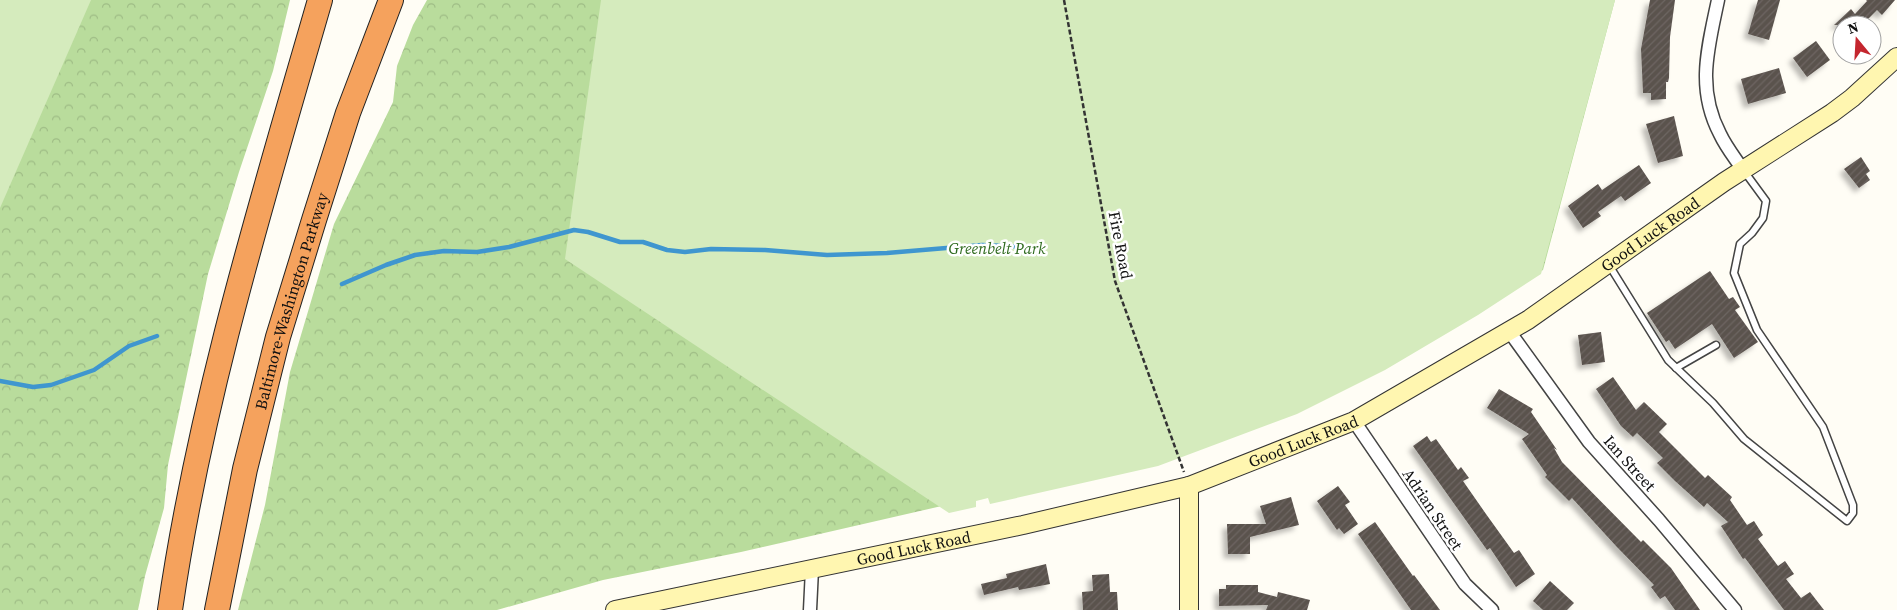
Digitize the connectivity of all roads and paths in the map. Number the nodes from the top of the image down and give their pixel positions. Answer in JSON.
{"nodes":[{"id":1,"x":320,"y":0,"type":"edge"},
{"id":2,"x":391,"y":0,"type":"edge"},
{"id":3,"x":1064,"y":0,"type":"edge"},
{"id":4,"x":1718,"y":0,"type":"edge"},
{"id":5,"x":1897,"y":57,"type":"edge"},
{"id":6,"x":1743,"y":170,"type":"junction"},
{"id":7,"x":1608,"y":263,"type":"junction"},
{"id":8,"x":1509,"y":331,"type":"junction"},
{"id":9,"x":1716,"y":345,"type":"dead end"},
{"id":10,"x":1676,"y":368,"type":"junction"},
{"id":11,"x":1354,"y":422,"type":"junction"},
{"id":12,"x":1189,"y":486,"type":"junction"},
{"id":13,"x":812,"y":569,"type":"junction"},
{"id":14,"x":170,"y":610,"type":"edge"},
{"id":15,"x":217,"y":610,"type":"edge"},
{"id":16,"x":615,"y":610,"type":"edge"},
{"id":17,"x":810,"y":610,"type":"edge"},
{"id":18,"x":1189,"y":610,"type":"edge"},
{"id":19,"x":1492,"y":610,"type":"edge"},
{"id":20,"x":1735,"y":610,"type":"edge"}],
"edges":[{"from":1,"to":14,"type":"highway"},
{"from":2,"to":15,"type":"highway","name":"Baltimore-Washington Parkway"},
{"from":3,"to":12,"type":"path","name":"Fire Road"},
{"from":4,"to":6,"type":"street"},
{"from":5,"to":6,"type":"main road","name":"Good Luck Road"},
{"from":6,"to":7,"type":"main road","name":"Good Luck Road"},
{"from":6,"to":10,"type":"lane"},
{"from":7,"to":8,"type":"main road","name":"Good Luck Road"},
{"from":7,"to":10,"type":"lane"},
{"from":8,"to":11,"type":"main road","name":"Good Luck Road"},
{"from":8,"to":20,"type":"street","name":"Ian Street"},
{"from":9,"to":10,"type":"lane"},
{"from":11,"to":12,"type":"main road","name":"Good Luck Road"},
{"from":11,"to":19,"type":"street","name":"Adrian Street"},
{"from":12,"to":13,"type":"main road","name":"Good Luck Road"},
{"from":12,"to":18,"type":"main road"},
{"from":13,"to":16,"type":"main road","name":"Good Luck Road"},
{"from":13,"to":17,"type":"street"}]}
